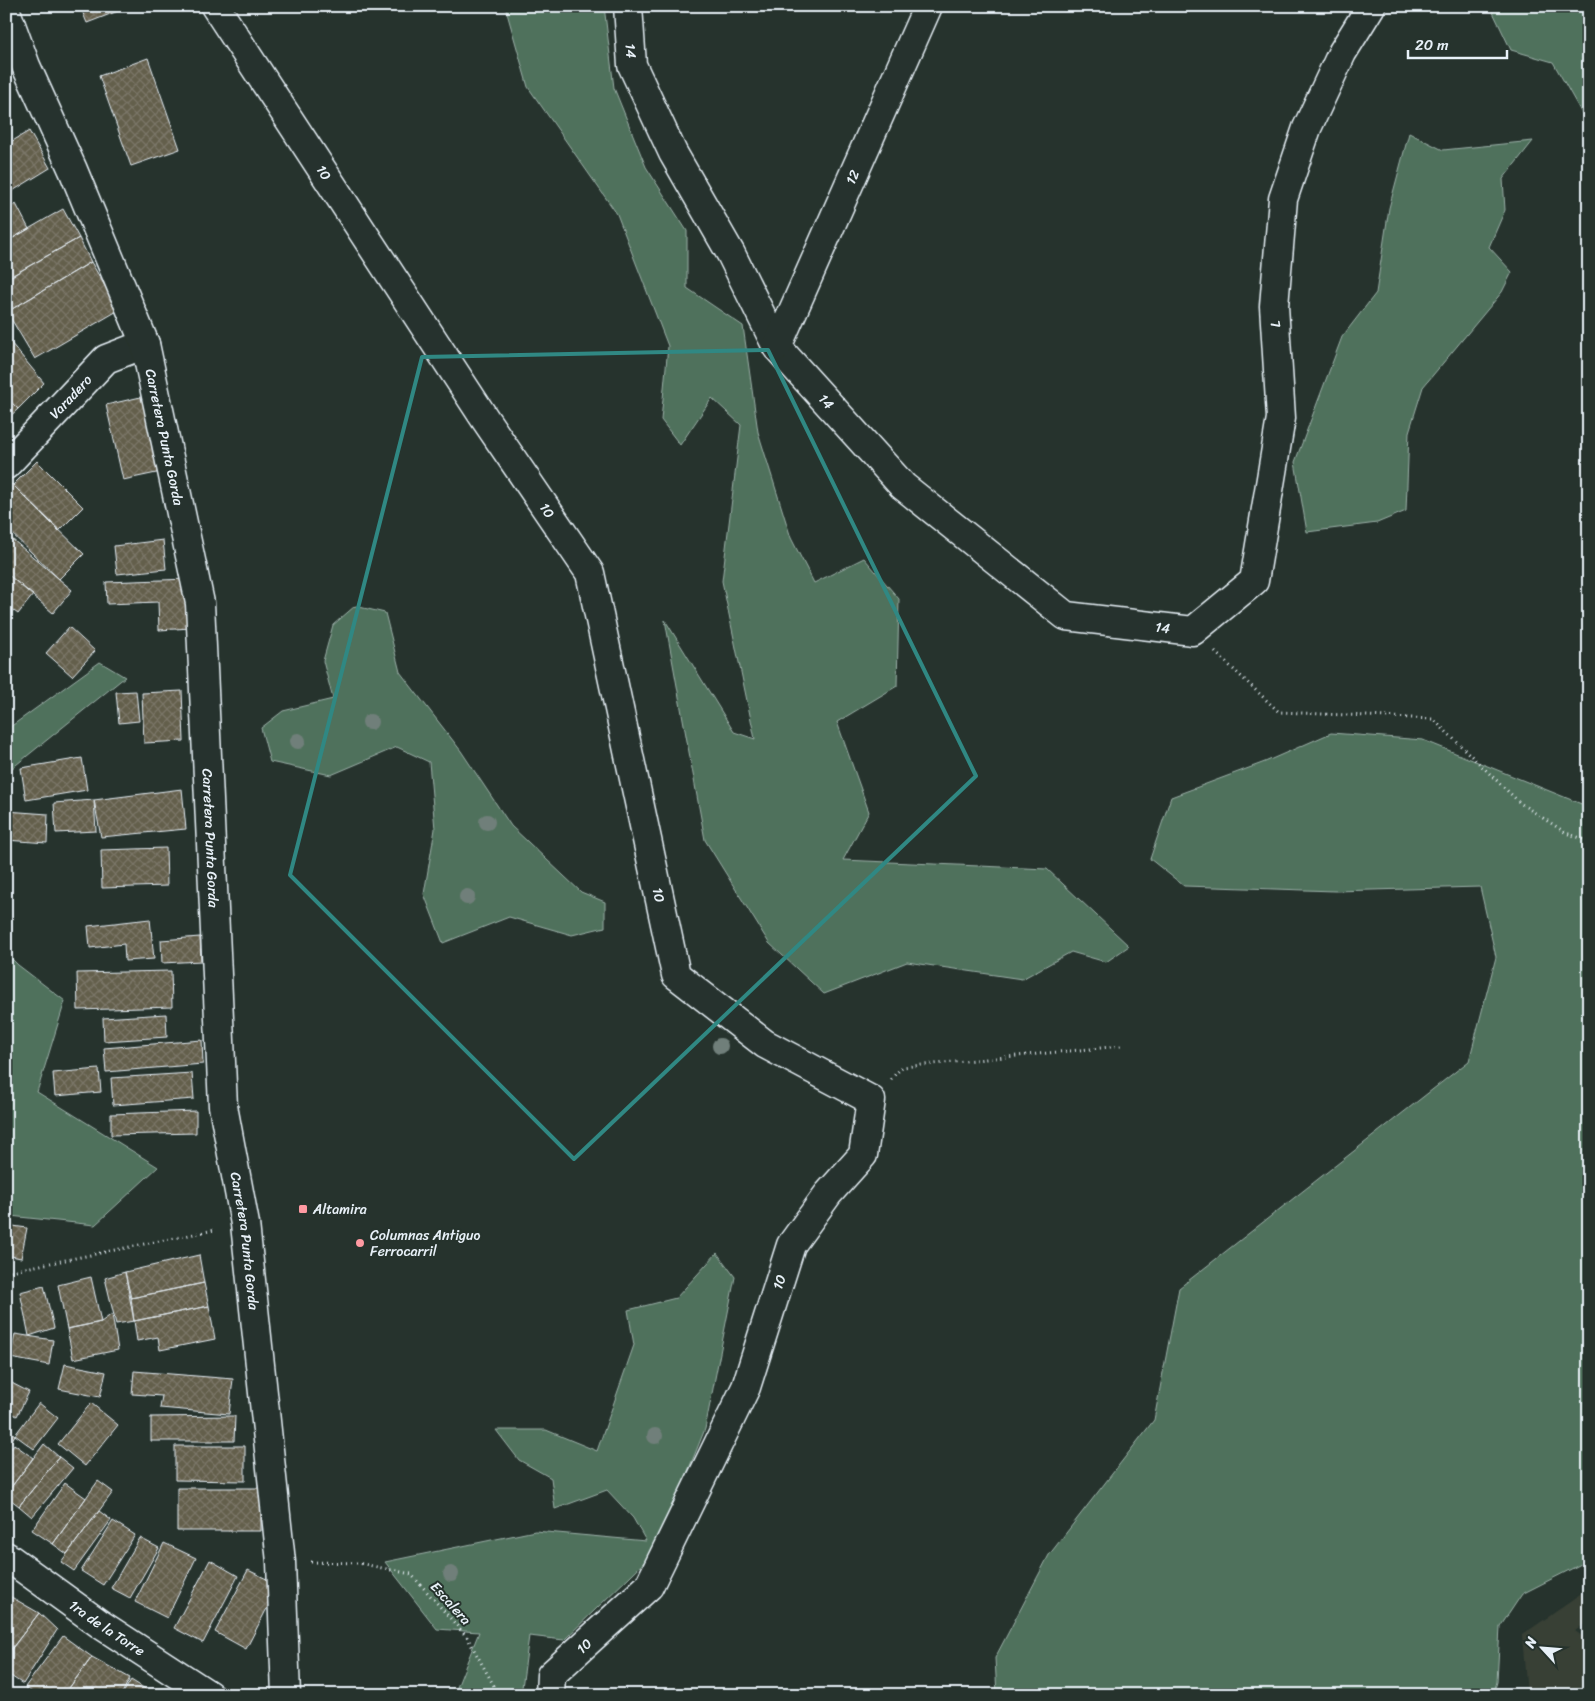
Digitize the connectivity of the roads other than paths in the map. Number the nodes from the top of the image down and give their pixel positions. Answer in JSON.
{"nodes":[{"id":1,"x":215,"y":6,"type":"edge"},
{"id":2,"x":628,"y":6,"type":"edge"},
{"id":3,"x":928,"y":6,"type":"edge"},
{"id":4,"x":1370,"y":6,"type":"edge"},
{"id":5,"x":6,"y":11,"type":"edge"},
{"id":6,"x":145,"y":344,"type":"junction"},
{"id":7,"x":777,"y":347,"type":"junction"},
{"id":8,"x":6,"y":465,"type":"edge"},
{"id":9,"x":1193,"y":631,"type":"joint"},
{"id":10,"x":6,"y":1556,"type":"edge"},
{"id":11,"x":210,"y":1695,"type":"edge"},
{"id":12,"x":286,"y":1695,"type":"edge"},
{"id":13,"x":550,"y":1695,"type":"edge"}],
"edges":[{"from":1,"to":13,"type":"street","name":"10"},
{"from":2,"to":7,"type":"street","name":"14"},
{"from":3,"to":7,"type":"street","name":"12"},
{"from":4,"to":9,"type":"street","name":"L"},
{"from":5,"to":6,"type":"street","name":"Carretera Punta Gorda"},
{"from":6,"to":8,"type":"street","name":"Varadero"},
{"from":6,"to":12,"type":"street","name":"Carretera Punta Gorda"},
{"from":7,"to":9,"type":"street","name":"14"},
{"from":10,"to":11,"type":"street","name":"1ra de la Torre"}]}
